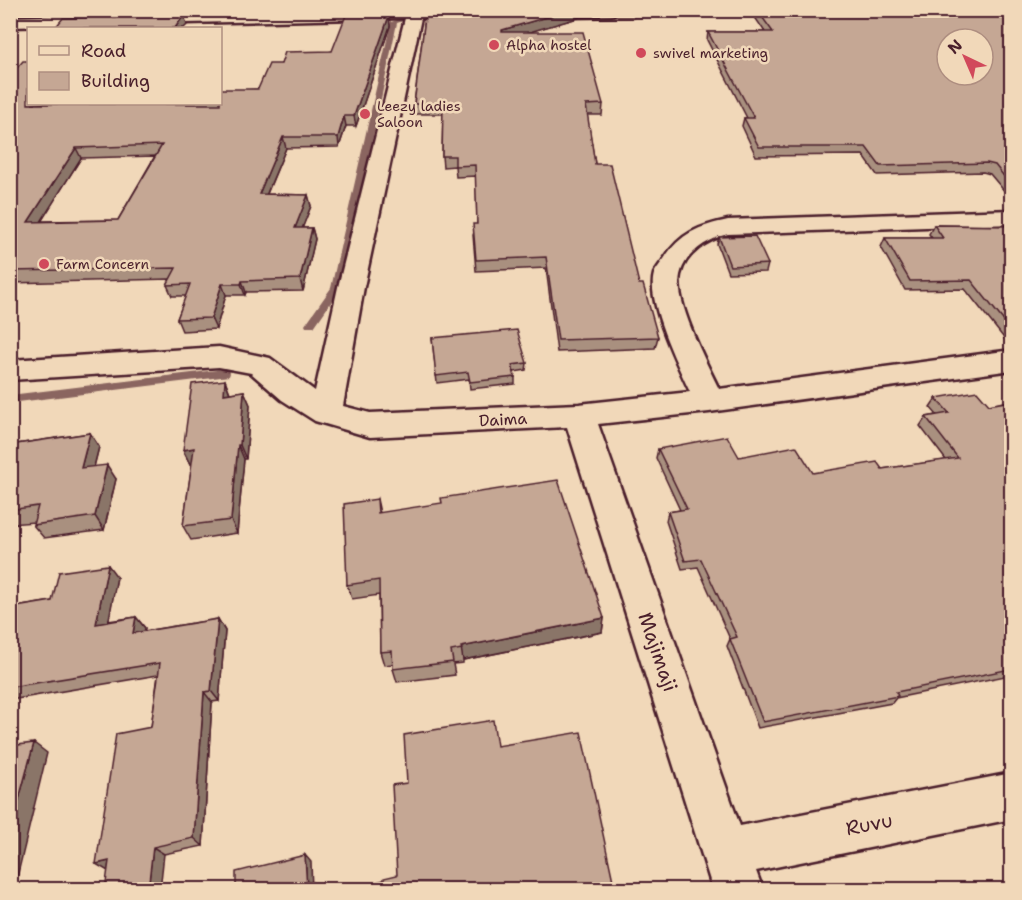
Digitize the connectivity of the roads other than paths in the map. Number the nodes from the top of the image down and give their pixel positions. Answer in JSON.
{"nodes":[{"id":1,"x":612,"y":10,"type":"edge"},
{"id":2,"x":415,"y":11,"type":"edge"},
{"id":3,"x":520,"y":11,"type":"edge"},
{"id":4,"x":485,"y":12,"type":"edge"},
{"id":5,"x":10,"y":22,"type":"edge"},
{"id":6,"x":1011,"y":217,"type":"edge"},
{"id":7,"x":1011,"y":360,"type":"edge"},
{"id":8,"x":10,"y":370,"type":"edge"},
{"id":9,"x":709,"y":401,"type":"junction"},
{"id":10,"x":326,"y":413,"type":"junction"},
{"id":11,"x":579,"y":415,"type":"junction"},
{"id":12,"x":1011,"y":796,"type":"edge"},
{"id":13,"x":732,"y":871,"type":"edge"}],
"edges":[{"from":1,"to":3,"type":"street"},
{"from":2,"to":4,"type":"street"},
{"from":2,"to":5,"type":"street"},
{"from":2,"to":10,"type":"street"},
{"from":6,"to":9,"type":"street"},
{"from":7,"to":9,"type":"street","name":"Daima"},
{"from":8,"to":10,"type":"street","name":"Daima"},
{"from":9,"to":11,"type":"street","name":"Daima"},
{"from":10,"to":11,"type":"street","name":"Daima"},
{"from":11,"to":13,"type":"street","name":"Majimaji"},
{"from":12,"to":13,"type":"street","name":"Ruvu"}]}
